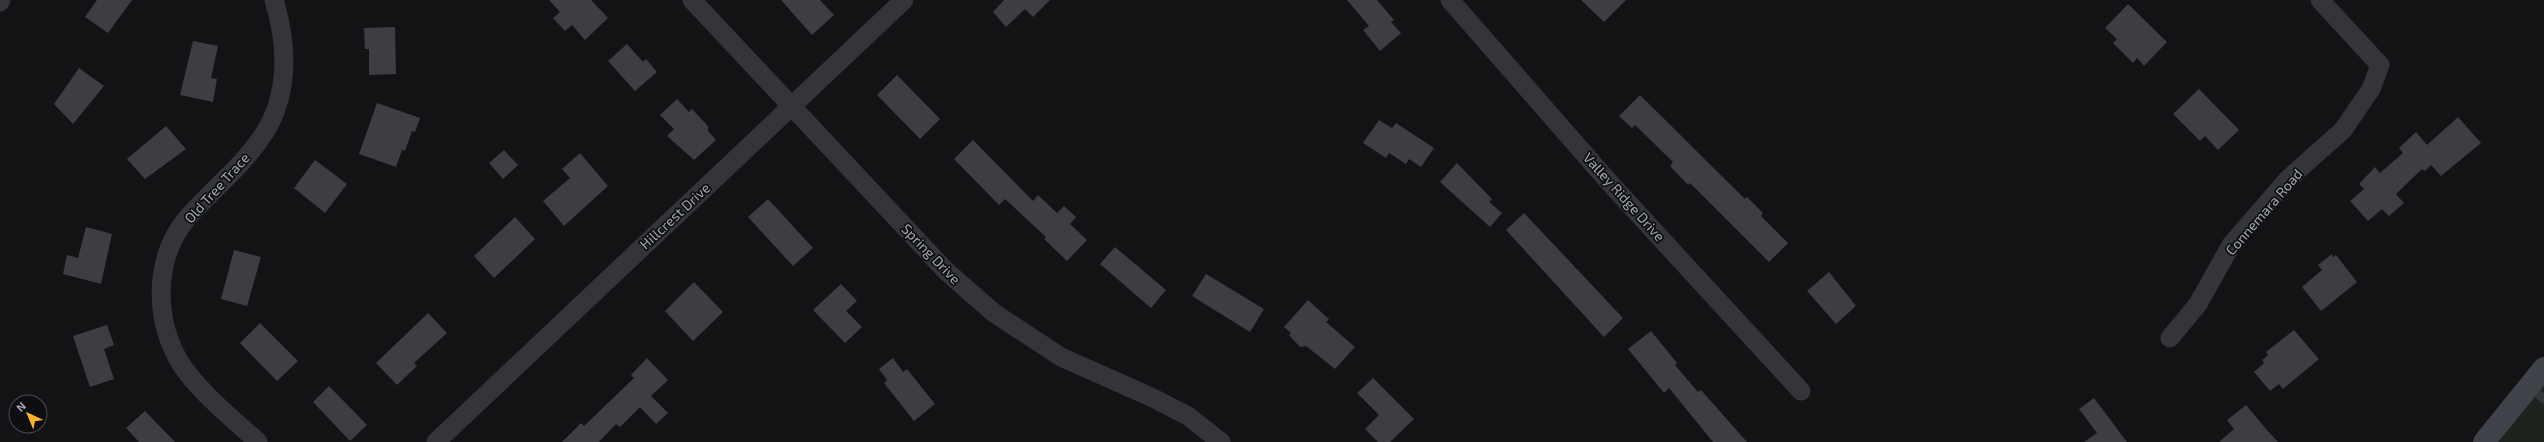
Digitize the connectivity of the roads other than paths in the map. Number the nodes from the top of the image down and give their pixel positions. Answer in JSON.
{"nodes":[{"id":1,"x":274,"y":0,"type":"edge"},
{"id":2,"x":692,"y":0,"type":"edge"},
{"id":3,"x":904,"y":0,"type":"edge"},
{"id":4,"x":1450,"y":0,"type":"edge"},
{"id":5,"x":2320,"y":0,"type":"edge"},
{"id":6,"x":792,"y":106,"type":"junction"},
{"id":7,"x":2170,"y":338,"type":"dead end"},
{"id":8,"x":2544,"y":368,"type":"edge"},
{"id":9,"x":1801,"y":391,"type":"dead end"},
{"id":10,"x":2537,"y":393,"type":"edge"},
{"id":11,"x":446,"y":439,"type":"edge"},
{"id":12,"x":258,"y":442,"type":"edge"},
{"id":13,"x":1221,"y":442,"type":"edge"},
{"id":14,"x":2484,"y":442,"type":"edge"}],
"edges":[{"from":1,"to":12,"type":"street","name":"Old Tree Trace"},
{"from":2,"to":6,"type":"street","name":"Spring Drive"},
{"from":3,"to":6,"type":"street","name":"Hillcrest Drive"},
{"from":4,"to":9,"type":"street","name":"Valley Ridge Drive"},
{"from":5,"to":7,"type":"street","name":"Connemara Road"},
{"from":6,"to":11,"type":"street","name":"Hillcrest Drive"},
{"from":6,"to":13,"type":"street","name":"Spring Drive"},
{"from":8,"to":10,"type":"street"},
{"from":10,"to":14,"type":"street"}]}
